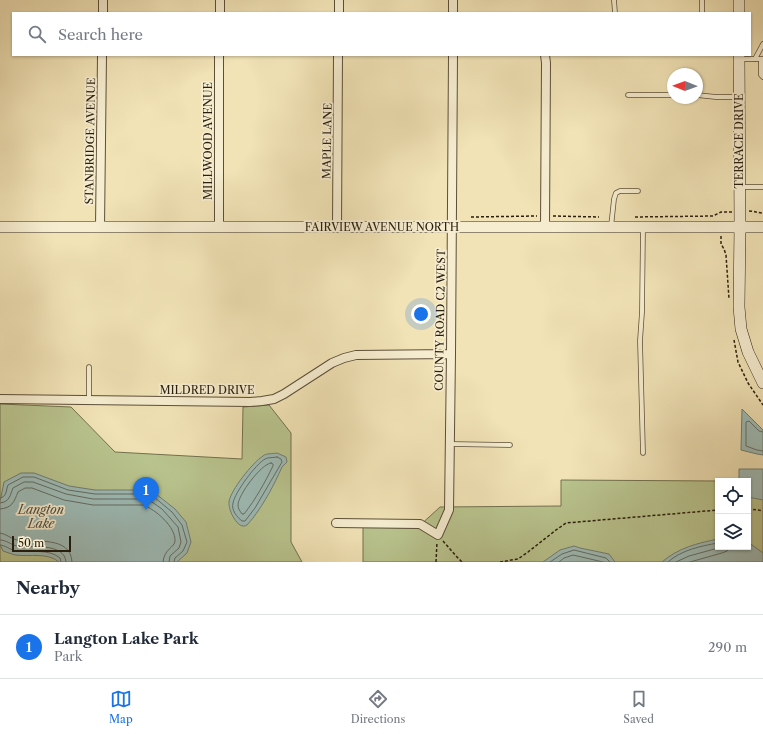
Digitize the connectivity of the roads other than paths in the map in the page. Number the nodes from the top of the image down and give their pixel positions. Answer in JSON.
{"nodes":[{"id":1,"x":103,"y":0,"type":"edge"},
{"id":2,"x":220,"y":0,"type":"edge"},
{"id":3,"x":339,"y":0,"type":"edge"},
{"id":4,"x":453,"y":0,"type":"edge"},
{"id":5,"x":614,"y":0,"type":"edge"},
{"id":6,"x":702,"y":0,"type":"edge"},
{"id":7,"x":739,"y":0,"type":"edge"},
{"id":8,"x":103,"y":12,"type":"edge"},
{"id":9,"x":220,"y":12,"type":"edge"},
{"id":10,"x":339,"y":12,"type":"edge"},
{"id":11,"x":453,"y":12,"type":"edge"},
{"id":12,"x":615,"y":12,"type":"edge"},
{"id":13,"x":702,"y":12,"type":"edge"},
{"id":14,"x":739,"y":12,"type":"edge"},
{"id":15,"x":763,"y":44,"type":"edge"},
{"id":16,"x":102,"y":56,"type":"edge"},
{"id":17,"x":219,"y":56,"type":"edge"},
{"id":18,"x":338,"y":56,"type":"edge"},
{"id":19,"x":453,"y":56,"type":"edge"},
{"id":20,"x":739,"y":57,"type":"edge"},
{"id":21,"x":545,"y":59,"type":"edge"},
{"id":22,"x":755,"y":59,"type":"junction"},
{"id":23,"x":762,"y":59,"type":"edge"},
{"id":24,"x":763,"y":77,"type":"edge"},
{"id":25,"x":628,"y":95,"type":"dead end"},
{"id":26,"x":667,"y":95,"type":"edge"},
{"id":27,"x":703,"y":96,"type":"edge"},
{"id":28,"x":739,"y":96,"type":"junction"},
{"id":29,"x":740,"y":187,"type":"junction"},
{"id":30,"x":763,"y":187,"type":"edge"},
{"id":31,"x":638,"y":191,"type":"dead end"},
{"id":32,"x":545,"y":222,"type":"junction"},
{"id":33,"x":612,"y":222,"type":"junction"},
{"id":34,"x":100,"y":227,"type":"junction"},
{"id":35,"x":218,"y":227,"type":"junction"},
{"id":36,"x":643,"y":227,"type":"junction"},
{"id":37,"x":740,"y":227,"type":"junction"},
{"id":38,"x":763,"y":227,"type":"edge"},
{"id":39,"x":0,"y":228,"type":"edge"},
{"id":40,"x":337,"y":228,"type":"junction"},
{"id":41,"x":452,"y":228,"type":"junction"},
{"id":42,"x":451,"y":354,"type":"junction"},
{"id":43,"x":89,"y":367,"type":"dead end"},
{"id":44,"x":763,"y":383,"type":"edge"},
{"id":45,"x":0,"y":399,"type":"edge"},
{"id":46,"x":89,"y":400,"type":"junction"},
{"id":47,"x":450,"y":444,"type":"junction"},
{"id":48,"x":510,"y":445,"type":"dead end"},
{"id":49,"x":643,"y":453,"type":"dead end"},
{"id":50,"x":336,"y":523,"type":"dead end"}],
"edges":[{"from":1,"to":8,"type":"street"},
{"from":2,"to":9,"type":"street"},
{"from":3,"to":10,"type":"street"},
{"from":4,"to":11,"type":"street"},
{"from":5,"to":12,"type":"lane"},
{"from":6,"to":13,"type":"lane"},
{"from":7,"to":14,"type":"street"},
{"from":15,"to":22,"type":"lane"},
{"from":16,"to":34,"type":"street","name":"STANBRIDGE AVENUE"},
{"from":17,"to":35,"type":"street","name":"MILLWOOD AVENUE"},
{"from":18,"to":40,"type":"street","name":"MAPLE LANE"},
{"from":19,"to":41,"type":"street","name":"COUNTY ROAD C2 WEST"},
{"from":20,"to":22,"type":"lane"},
{"from":20,"to":28,"type":"street","name":"TERRACE DRIVE"},
{"from":21,"to":32,"type":"street"},
{"from":22,"to":23,"type":"lane"},
{"from":23,"to":24,"type":"lane"},
{"from":25,"to":26,"type":"lane"},
{"from":27,"to":28,"type":"lane"},
{"from":28,"to":29,"type":"street","name":"TERRACE DRIVE"},
{"from":29,"to":30,"type":"lane"},
{"from":29,"to":37,"type":"street","name":"TERRACE DRIVE"},
{"from":31,"to":33,"type":"lane"},
{"from":32,"to":33,"type":"street","name":"FAIRVIEW AVENUE NORTH"},
{"from":32,"to":41,"type":"street","name":"FAIRVIEW AVENUE NORTH"},
{"from":33,"to":36,"type":"street","name":"FAIRVIEW AVENUE NORTH"},
{"from":34,"to":35,"type":"street","name":"FAIRVIEW AVENUE NORTH"},
{"from":34,"to":39,"type":"street","name":"FAIRVIEW AVENUE NORTH"},
{"from":35,"to":40,"type":"street","name":"FAIRVIEW AVENUE NORTH"},
{"from":36,"to":37,"type":"street","name":"FAIRVIEW AVENUE NORTH"},
{"from":36,"to":49,"type":"lane"},
{"from":37,"to":38,"type":"street","name":"FAIRVIEW AVENUE NORTH"},
{"from":37,"to":44,"type":"street","name":"TERRACE DRIVE"},
{"from":40,"to":41,"type":"street","name":"FAIRVIEW AVENUE NORTH"},
{"from":41,"to":42,"type":"street","name":"COUNTY ROAD C2 WEST"},
{"from":42,"to":46,"type":"street","name":"MILDRED DRIVE"},
{"from":42,"to":47,"type":"street","name":"COUNTY ROAD C2 WEST"},
{"from":43,"to":46,"type":"lane"},
{"from":45,"to":46,"type":"street","name":"MILDRED DRIVE"},
{"from":47,"to":48,"type":"lane"},
{"from":47,"to":50,"type":"street","name":"COUNTY ROAD C2 WEST"}]}
